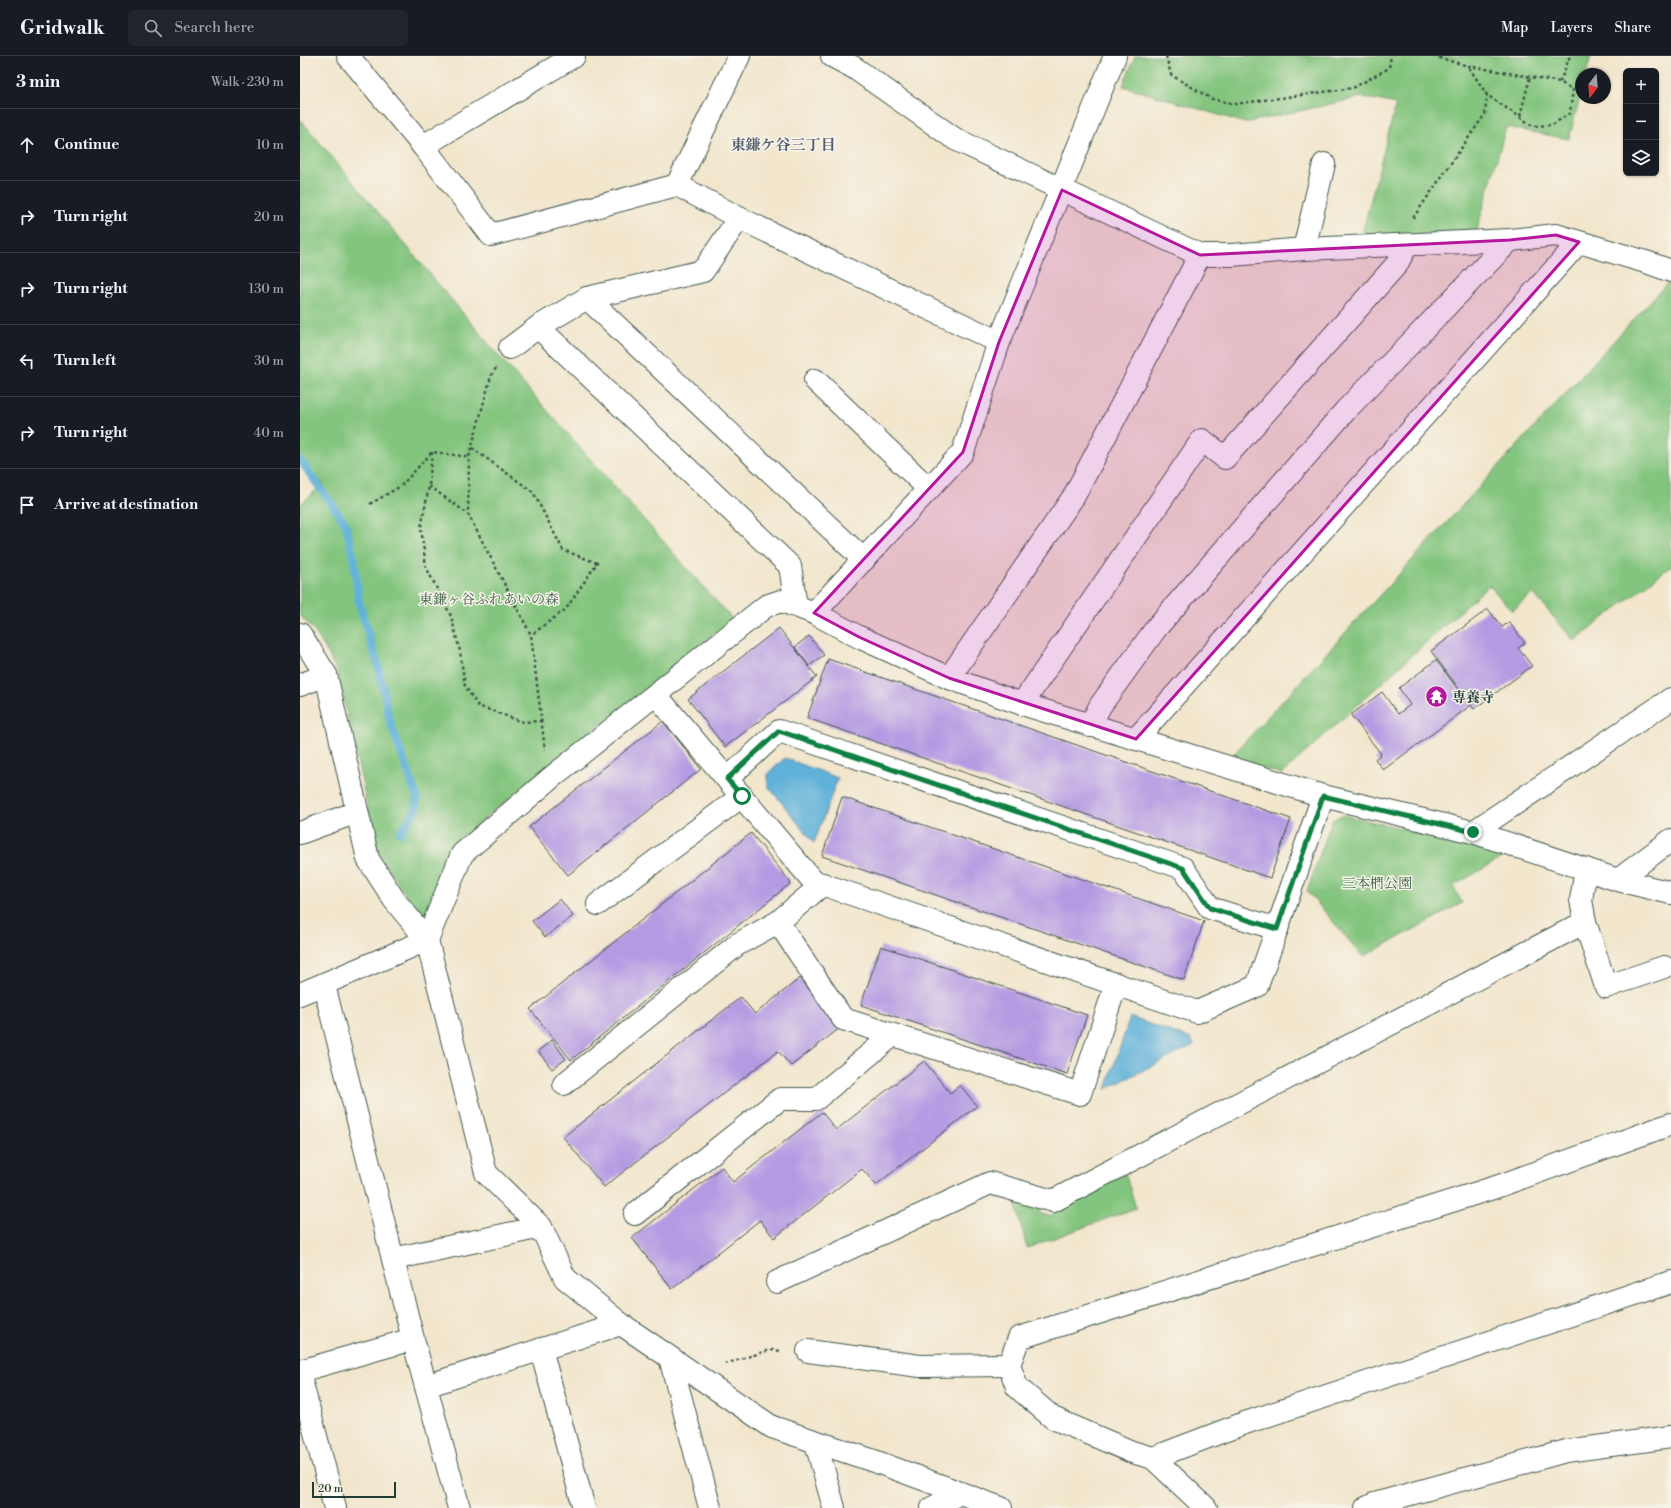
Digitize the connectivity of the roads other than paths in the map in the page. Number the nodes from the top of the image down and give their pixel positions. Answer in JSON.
{"nodes":[{"id":1,"x":348,"y":56,"type":"edge"},
{"id":2,"x":574,"y":56,"type":"edge"},
{"id":3,"x":739,"y":56,"type":"edge"},
{"id":4,"x":832,"y":56,"type":"edge"},
{"id":5,"x":1110,"y":58,"type":"edge"},
{"id":6,"x":423,"y":146,"type":"junction"},
{"id":7,"x":1324,"y":164,"type":"dead end"},
{"id":8,"x":677,"y":185,"type":"junction"},
{"id":9,"x":1062,"y":190,"type":"junction"},
{"id":10,"x":739,"y":218,"type":"junction"},
{"id":11,"x":1510,"y":240,"type":"junction"},
{"id":12,"x":1579,"y":242,"type":"junction"},
{"id":13,"x":1400,"y":246,"type":"junction"},
{"id":14,"x":1304,"y":249,"type":"junction"},
{"id":15,"x":1200,"y":255,"type":"junction"},
{"id":16,"x":1671,"y":271,"type":"edge"},
{"id":17,"x":587,"y":298,"type":"junction"},
{"id":18,"x":538,"y":327,"type":"junction"},
{"id":19,"x":999,"y":342,"type":"junction"},
{"id":20,"x":510,"y":348,"type":"road end"},
{"id":21,"x":815,"y":380,"type":"dead end"},
{"id":22,"x":929,"y":489,"type":"junction"},
{"id":23,"x":864,"y":560,"type":"junction"},
{"id":24,"x":805,"y":609,"type":"junction"},
{"id":25,"x":300,"y":634,"type":"edge"},
{"id":26,"x":326,"y":675,"type":"junction"},
{"id":27,"x":949,"y":678,"type":"junction"},
{"id":28,"x":300,"y":685,"type":"edge"},
{"id":29,"x":1671,"y":699,"type":"edge"},
{"id":30,"x":662,"y":702,"type":"dead end"},
{"id":31,"x":1022,"y":704,"type":"junction"},
{"id":32,"x":1090,"y":726,"type":"junction"},
{"id":33,"x":1136,"y":739,"type":"junction"},
{"id":34,"x":727,"y":779,"type":"junction"},
{"id":35,"x":742,"y":796,"type":"junction"},
{"id":36,"x":1323,"y":796,"type":"junction"},
{"id":37,"x":357,"y":812,"type":"junction"},
{"id":38,"x":1473,"y":832,"type":"junction"},
{"id":39,"x":300,"y":833,"type":"edge"},
{"id":40,"x":1671,"y":840,"type":"edge"},
{"id":41,"x":1586,"y":869,"type":"junction"},
{"id":42,"x":1618,"y":880,"type":"junction"},
{"id":43,"x":822,"y":884,"type":"junction"},
{"id":44,"x":1671,"y":894,"type":"edge"},
{"id":45,"x":598,"y":904,"type":"dead end"},
{"id":46,"x":778,"y":922,"type":"junction"},
{"id":47,"x":1585,"y":922,"type":"junction"},
{"id":48,"x":1277,"y":929,"type":"junction"},
{"id":49,"x":428,"y":940,"type":"junction"},
{"id":50,"x":1664,"y":967,"type":"dead end"},
{"id":51,"x":1116,"y":984,"type":"junction"},
{"id":52,"x":324,"y":985,"type":"junction"},
{"id":53,"x":300,"y":994,"type":"edge"},
{"id":54,"x":893,"y":1035,"type":"junction"},
{"id":55,"x":564,"y":1084,"type":"dead end"},
{"id":56,"x":1671,"y":1124,"type":"edge"},
{"id":57,"x":635,"y":1214,"type":"dead end"},
{"id":58,"x":541,"y":1227,"type":"junction"},
{"id":59,"x":393,"y":1259,"type":"junction"},
{"id":60,"x":777,"y":1282,"type":"dead end"},
{"id":61,"x":1671,"y":1282,"type":"edge"},
{"id":62,"x":622,"y":1324,"type":"junction"},
{"id":63,"x":412,"y":1339,"type":"junction"},
{"id":64,"x":542,"y":1349,"type":"junction"},
{"id":65,"x":808,"y":1351,"type":"road end"},
{"id":66,"x":670,"y":1358,"type":"junction"},
{"id":67,"x":1009,"y":1365,"type":"junction"},
{"id":68,"x":300,"y":1371,"type":"edge"},
{"id":69,"x":300,"y":1376,"type":"edge"},
{"id":70,"x":426,"y":1386,"type":"junction"},
{"id":71,"x":1671,"y":1437,"type":"edge"},
{"id":72,"x":816,"y":1443,"type":"junction"},
{"id":73,"x":1153,"y":1458,"type":"junction"},
{"id":74,"x":960,"y":1493,"type":"junction"},
{"id":75,"x":832,"y":1507,"type":"edge"},
{"id":76,"x":335,"y":1508,"type":"edge"},
{"id":77,"x":459,"y":1508,"type":"edge"},
{"id":78,"x":584,"y":1508,"type":"edge"},
{"id":79,"x":710,"y":1508,"type":"edge"},
{"id":80,"x":932,"y":1508,"type":"edge"},
{"id":81,"x":1001,"y":1508,"type":"edge"},
{"id":82,"x":1206,"y":1508,"type":"edge"},
{"id":83,"x":1366,"y":1508,"type":"edge"}],
"edges":[{"from":1,"to":6,"type":"street"},
{"from":2,"to":6,"type":"street"},
{"from":3,"to":8,"type":"street"},
{"from":4,"to":9,"type":"street"},
{"from":5,"to":9,"type":"street"},
{"from":6,"to":8,"type":"street"},
{"from":7,"to":14,"type":"street"},
{"from":8,"to":10,"type":"street"},
{"from":9,"to":15,"type":"street"},
{"from":9,"to":19,"type":"street"},
{"from":10,"to":17,"type":"street"},
{"from":10,"to":19,"type":"street"},
{"from":11,"to":12,"type":"street"},
{"from":11,"to":13,"type":"street"},
{"from":11,"to":32,"type":"street"},
{"from":12,"to":16,"type":"street"},
{"from":12,"to":33,"type":"street"},
{"from":13,"to":14,"type":"street"},
{"from":13,"to":31,"type":"street"},
{"from":14,"to":15,"type":"street"},
{"from":15,"to":27,"type":"street"},
{"from":17,"to":18,"type":"street"},
{"from":17,"to":23,"type":"street"},
{"from":18,"to":20,"type":"street"},
{"from":18,"to":24,"type":"street"},
{"from":19,"to":22,"type":"street"},
{"from":21,"to":22,"type":"street"},
{"from":22,"to":23,"type":"street"},
{"from":23,"to":24,"type":"street"},
{"from":24,"to":27,"type":"street"},
{"from":24,"to":49,"type":"street"},
{"from":25,"to":26,"type":"street"},
{"from":26,"to":28,"type":"street"},
{"from":26,"to":37,"type":"street"},
{"from":27,"to":31,"type":"street"},
{"from":29,"to":38,"type":"street"},
{"from":30,"to":34,"type":"street"},
{"from":31,"to":32,"type":"street"},
{"from":32,"to":33,"type":"street"},
{"from":33,"to":36,"type":"street"},
{"from":34,"to":35,"type":"street"},
{"from":34,"to":48,"type":"street"},
{"from":35,"to":43,"type":"street"},
{"from":35,"to":45,"type":"street"},
{"from":36,"to":38,"type":"street"},
{"from":36,"to":48,"type":"street"},
{"from":37,"to":39,"type":"street"},
{"from":37,"to":49,"type":"street"},
{"from":38,"to":41,"type":"street"},
{"from":40,"to":42,"type":"street"},
{"from":41,"to":42,"type":"street"},
{"from":41,"to":47,"type":"street"},
{"from":42,"to":44,"type":"street"},
{"from":43,"to":46,"type":"street"},
{"from":43,"to":51,"type":"street"},
{"from":46,"to":54,"type":"street"},
{"from":46,"to":55,"type":"street"},
{"from":47,"to":50,"type":"street"},
{"from":47,"to":60,"type":"street"},
{"from":48,"to":51,"type":"street"},
{"from":49,"to":52,"type":"street"},
{"from":49,"to":58,"type":"street"},
{"from":51,"to":54,"type":"street"},
{"from":52,"to":53,"type":"street"},
{"from":52,"to":59,"type":"street"},
{"from":54,"to":57,"type":"street"},
{"from":56,"to":67,"type":"street"},
{"from":58,"to":59,"type":"street"},
{"from":58,"to":62,"type":"street"},
{"from":59,"to":63,"type":"street"},
{"from":61,"to":73,"type":"street"},
{"from":62,"to":64,"type":"street"},
{"from":62,"to":66,"type":"street"},
{"from":63,"to":68,"type":"street"},
{"from":63,"to":70,"type":"street"},
{"from":64,"to":70,"type":"street"},
{"from":64,"to":78,"type":"street"},
{"from":65,"to":67,"type":"street"},
{"from":66,"to":72,"type":"street"},
{"from":66,"to":79,"type":"street"},
{"from":67,"to":73,"type":"street"},
{"from":69,"to":76,"type":"street"},
{"from":70,"to":77,"type":"street"},
{"from":71,"to":83,"type":"street"},
{"from":72,"to":74,"type":"street"},
{"from":72,"to":75,"type":"street"},
{"from":73,"to":82,"type":"street"},
{"from":74,"to":80,"type":"street"},
{"from":74,"to":81,"type":"street"}]}
